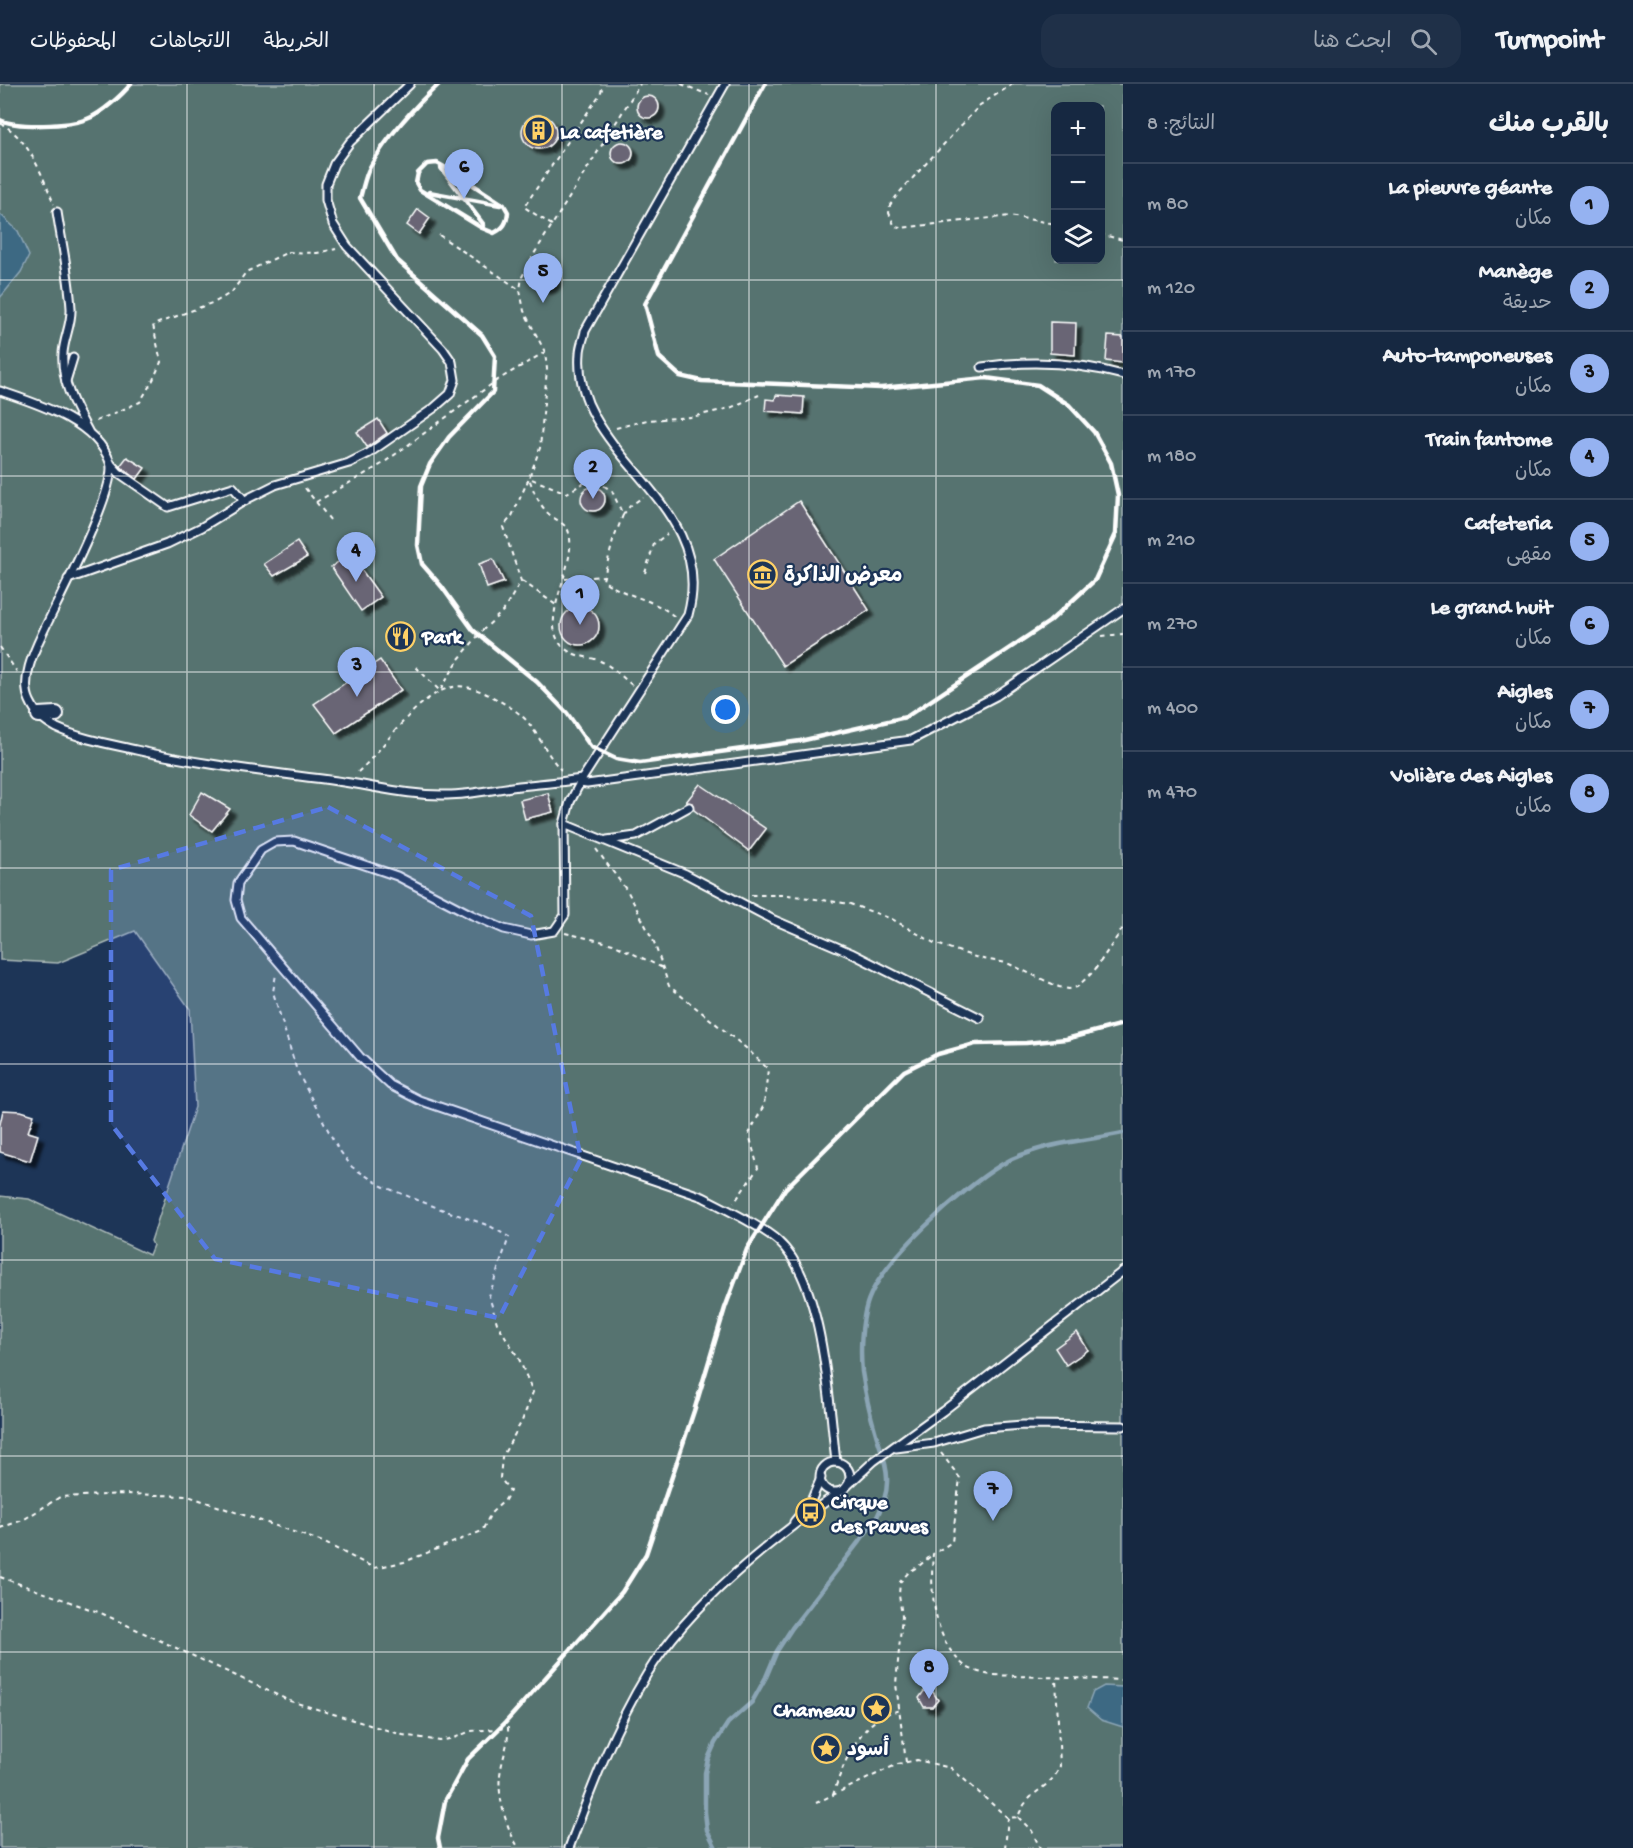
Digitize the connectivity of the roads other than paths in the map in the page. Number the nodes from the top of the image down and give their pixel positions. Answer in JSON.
{"nodes":[{"id":1,"x":410,"y":84,"type":"edge"},
{"id":2,"x":725,"y":84,"type":"edge"},
{"id":3,"x":57,"y":212,"type":"road end"},
{"id":4,"x":74,"y":358,"type":"dead end"},
{"id":5,"x":982,"y":367,"type":"dead end"},
{"id":6,"x":1123,"y":375,"type":"edge"},
{"id":7,"x":66,"y":383,"type":"junction"},
{"id":8,"x":0,"y":391,"type":"edge"},
{"id":9,"x":87,"y":430,"type":"junction"},
{"id":10,"x":111,"y":464,"type":"junction"},
{"id":11,"x":245,"y":501,"type":"junction"},
{"id":12,"x":68,"y":579,"type":"junction"},
{"id":13,"x":1123,"y":609,"type":"edge"},
{"id":14,"x":56,"y":714,"type":"dead end"},
{"id":15,"x":39,"y":716,"type":"junction"},
{"id":16,"x":581,"y":781,"type":"junction"},
{"id":17,"x":689,"y":807,"type":"dead end"},
{"id":18,"x":564,"y":824,"type":"junction"},
{"id":19,"x":605,"y":840,"type":"junction"},
{"id":20,"x":980,"y":1018,"type":"dead end"},
{"id":21,"x":1123,"y":1271,"type":"edge"},
{"id":22,"x":1123,"y":1426,"type":"edge"},
{"id":23,"x":893,"y":1449,"type":"junction"},
{"id":24,"x":836,"y":1462,"type":"junction"},
{"id":25,"x":821,"y":1478,"type":"junction"},
{"id":26,"x":847,"y":1486,"type":"junction"},
{"id":27,"x":841,"y":1491,"type":"junction"},
{"id":28,"x":785,"y":1533,"type":"junction"},
{"id":29,"x":569,"y":1848,"type":"edge"}],
"edges":[{"from":1,"to":11,"type":"lane"},
{"from":2,"to":16,"type":"lane"},
{"from":3,"to":7,"type":"lane"},
{"from":4,"to":7,"type":"lane"},
{"from":5,"to":6,"type":"lane"},
{"from":7,"to":9,"type":"lane"},
{"from":8,"to":9,"type":"lane"},
{"from":9,"to":10,"type":"lane"},
{"from":10,"to":11,"type":"lane"},
{"from":10,"to":12,"type":"lane"},
{"from":11,"to":12,"type":"lane"},
{"from":12,"to":15,"type":"lane"},
{"from":13,"to":16,"type":"lane"},
{"from":14,"to":15,"type":"street"},
{"from":15,"to":16,"type":"lane"},
{"from":16,"to":18,"type":"lane"},
{"from":17,"to":19,"type":"lane"},
{"from":18,"to":19,"type":"lane"},
{"from":18,"to":24,"type":"lane"},
{"from":19,"to":20,"type":"lane"},
{"from":21,"to":23,"type":"lane"},
{"from":22,"to":23,"type":"lane"},
{"from":23,"to":26,"type":"lane"},
{"from":24,"to":25,"type":"lane"},
{"from":24,"to":26,"type":"lane"},
{"from":25,"to":27,"type":"lane"},
{"from":25,"to":28,"type":"lane"},
{"from":26,"to":27,"type":"lane"},
{"from":27,"to":28,"type":"lane"},
{"from":28,"to":29,"type":"lane"}]}
